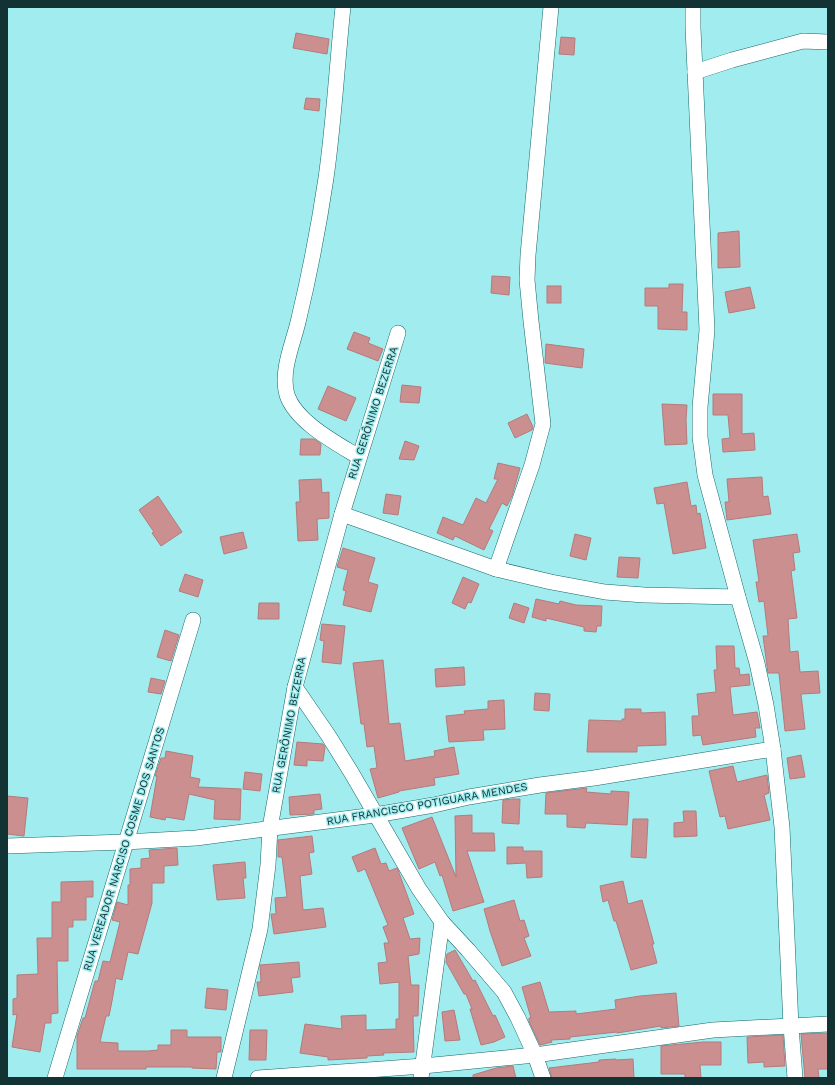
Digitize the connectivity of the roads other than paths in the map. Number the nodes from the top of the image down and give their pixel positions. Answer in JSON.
{"nodes":[{"id":1,"x":343,"y":7,"type":"edge"},
{"id":2,"x":551,"y":7,"type":"edge"},
{"id":3,"x":693,"y":7,"type":"edge"},
{"id":4,"x":827,"y":41,"type":"edge"},
{"id":5,"x":695,"y":72,"type":"junction"},
{"id":6,"x":398,"y":333,"type":"dead end"},
{"id":7,"x":359,"y":457,"type":"junction"},
{"id":8,"x":342,"y":514,"type":"junction"},
{"id":9,"x":496,"y":568,"type":"junction"},
{"id":10,"x":738,"y":597,"type":"junction"},
{"id":11,"x":193,"y":620,"type":"dead end"},
{"id":12,"x":295,"y":687,"type":"junction"},
{"id":13,"x":773,"y":749,"type":"junction"},
{"id":14,"x":375,"y":815,"type":"junction"},
{"id":15,"x":270,"y":828,"type":"junction"},
{"id":16,"x":125,"y":842,"type":"junction"},
{"id":17,"x":7,"y":846,"type":"edge"},
{"id":18,"x":442,"y":922,"type":"junction"},
{"id":19,"x":828,"y":1024,"type":"edge"},
{"id":20,"x":791,"y":1026,"type":"junction"},
{"id":21,"x":535,"y":1055,"type":"junction"},
{"id":22,"x":422,"y":1072,"type":"edge"},
{"id":23,"x":55,"y":1078,"type":"edge"},
{"id":24,"x":224,"y":1078,"type":"edge"},
{"id":25,"x":258,"y":1078,"type":"edge"},
{"id":26,"x":543,"y":1078,"type":"edge"},
{"id":27,"x":794,"y":1078,"type":"edge"}],
"edges":[{"from":1,"to":7,"type":"street"},
{"from":2,"to":9,"type":"street"},
{"from":3,"to":5,"type":"street"},
{"from":4,"to":5,"type":"street"},
{"from":5,"to":10,"type":"street"},
{"from":6,"to":7,"type":"street","name":"RUA GERÔNIMO BEZERRA"},
{"from":7,"to":8,"type":"street","name":"RUA GERÔNIMO BEZERRA"},
{"from":8,"to":9,"type":"street"},
{"from":8,"to":12,"type":"street","name":"RUA GERÔNIMO BEZERRA"},
{"from":9,"to":10,"type":"street"},
{"from":10,"to":13,"type":"street"},
{"from":11,"to":16,"type":"street","name":"RUA VEREADOR NARCISO COSME DOS SANTOS"},
{"from":12,"to":14,"type":"street"},
{"from":12,"to":15,"type":"street","name":"RUA GERÔNIMO BEZERRA"},
{"from":13,"to":14,"type":"street","name":"RUA FRANCISCO POTIGUARA MENDES"},
{"from":13,"to":20,"type":"street"},
{"from":14,"to":15,"type":"street","name":"RUA FRANCISCO POTIGUARA MENDES"},
{"from":14,"to":18,"type":"street"},
{"from":15,"to":16,"type":"street","name":"RUA FRANCISCO POTIGUARA MENDES"},
{"from":15,"to":24,"type":"street","name":"RUA GERÔNIMO BEZERRA"},
{"from":16,"to":17,"type":"street","name":"RUA FRANCISCO POTIGUARA MENDES"},
{"from":16,"to":23,"type":"street","name":"RUA VEREADOR NARCISO COSME DOS SANTOS"},
{"from":18,"to":21,"type":"street"},
{"from":18,"to":22,"type":"street"},
{"from":19,"to":20,"type":"street"},
{"from":20,"to":21,"type":"street"},
{"from":20,"to":27,"type":"street"},
{"from":21,"to":22,"type":"street"},
{"from":21,"to":26,"type":"street"},
{"from":22,"to":25,"type":"street"}]}
